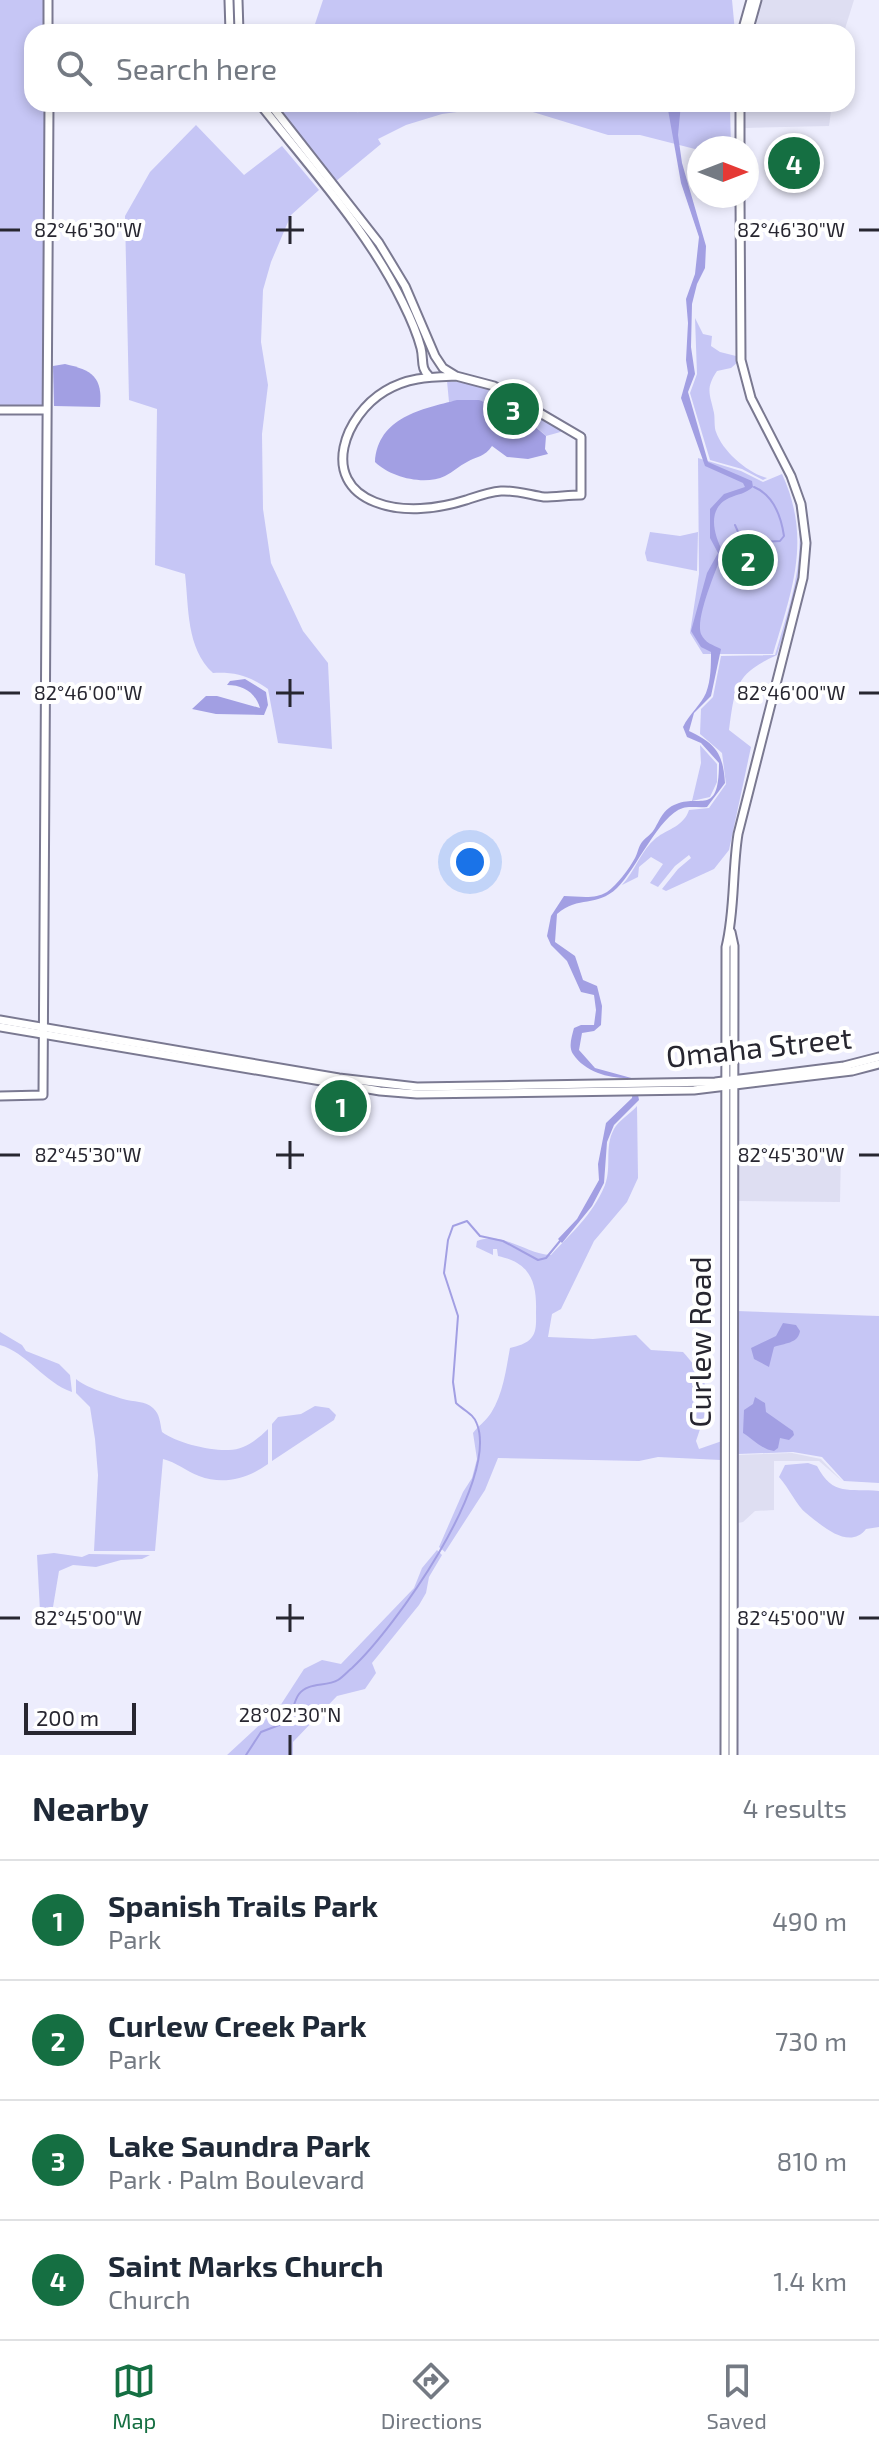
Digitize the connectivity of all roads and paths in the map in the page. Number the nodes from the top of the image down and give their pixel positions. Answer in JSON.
{"nodes":[{"id":1,"x":48,"y":0,"type":"edge"},
{"id":2,"x":229,"y":0,"type":"edge"},
{"id":3,"x":238,"y":0,"type":"edge"},
{"id":4,"x":754,"y":0,"type":"edge"},
{"id":5,"x":48,"y":24,"type":"edge"},
{"id":6,"x":230,"y":24,"type":"edge"},
{"id":7,"x":239,"y":24,"type":"edge"},
{"id":8,"x":747,"y":24,"type":"edge"},
{"id":9,"x":749,"y":24,"type":"edge"},
{"id":10,"x":49,"y":112,"type":"edge"},
{"id":11,"x":267,"y":112,"type":"edge"},
{"id":12,"x":275,"y":112,"type":"edge"},
{"id":13,"x":740,"y":112,"type":"edge"},
{"id":14,"x":740,"y":136,"type":"edge"},
{"id":15,"x":304,"y":154,"type":"junction"},
{"id":16,"x":740,"y":208,"type":"edge"},
{"id":17,"x":422,"y":366,"type":"junction"},
{"id":18,"x":429,"y":376,"type":"junction"},
{"id":19,"x":456,"y":376,"type":"junction"},
{"id":20,"x":417,"y":377,"type":"junction"},
{"id":21,"x":0,"y":410,"type":"edge"},
{"id":22,"x":45,"y":410,"type":"junction"},
{"id":23,"x":731,"y":930,"type":"junction"},
{"id":24,"x":0,"y":1020,"type":"edge"},
{"id":25,"x":0,"y":1027,"type":"edge"},
{"id":26,"x":44,"y":1031,"type":"junction"},
{"id":27,"x":879,"y":1057,"type":"edge"},
{"id":28,"x":879,"y":1064,"type":"edge"},
{"id":29,"x":729,"y":1083,"type":"junction"},
{"id":30,"x":645,"y":1087,"type":"junction"},
{"id":31,"x":0,"y":1096,"type":"edge"},
{"id":32,"x":725,"y":1159,"type":"junction"},
{"id":33,"x":733,"y":1197,"type":"junction"},
{"id":34,"x":725,"y":1227,"type":"junction"},
{"id":35,"x":732,"y":1271,"type":"junction"},
{"id":36,"x":725,"y":1487,"type":"junction"},
{"id":37,"x":733,"y":1525,"type":"junction"},
{"id":38,"x":729,"y":1755,"type":"edge"}],
"edges":[{"from":1,"to":5,"type":"main road"},
{"from":2,"to":6,"type":"main road"},
{"from":3,"to":7,"type":"main road"},
{"from":4,"to":8,"type":"main road"},
{"from":4,"to":9,"type":"main road"},
{"from":10,"to":22,"type":"main road"},
{"from":11,"to":15,"type":"main road"},
{"from":12,"to":15,"type":"main road"},
{"from":13,"to":14,"type":"main road"},
{"from":15,"to":17,"type":"main road"},
{"from":15,"to":19,"type":"main road"},
{"from":16,"to":23,"type":"main road","name":"Curlew Road"},
{"from":17,"to":18,"type":"main road"},
{"from":17,"to":20,"type":"main road"},
{"from":18,"to":19,"type":"main road"},
{"from":18,"to":20,"type":"main road"},
{"from":19,"to":20,"type":"main road"},
{"from":21,"to":22,"type":"main road"},
{"from":22,"to":26,"type":"main road"},
{"from":23,"to":29,"type":"main road","name":"Curlew Road"},
{"from":23,"to":29,"type":"main road","name":"Curlew Road"},
{"from":24,"to":26,"type":"main road"},
{"from":25,"to":26,"type":"main road"},
{"from":26,"to":30,"type":"main road"},
{"from":26,"to":31,"type":"main road"},
{"from":27,"to":29,"type":"main road","name":"Omaha Street"},
{"from":28,"to":29,"type":"main road","name":"Omaha Street"},
{"from":29,"to":30,"type":"main road","name":"Omaha Street"},
{"from":29,"to":30,"type":"main road","name":"Omaha Street"},
{"from":29,"to":32,"type":"main road","name":"Curlew Road"},
{"from":29,"to":33,"type":"main road","name":"Curlew Road"},
{"from":32,"to":33,"type":"main road"},
{"from":32,"to":34,"type":"main road","name":"Curlew Road"},
{"from":33,"to":35,"type":"main road","name":"Curlew Road"},
{"from":34,"to":35,"type":"main road"},
{"from":34,"to":36,"type":"main road","name":"Curlew Road"},
{"from":35,"to":37,"type":"main road","name":"Curlew Road"},
{"from":36,"to":37,"type":"main road"},
{"from":36,"to":38,"type":"main road","name":"Curlew Road"},
{"from":37,"to":38,"type":"main road","name":"Curlew Road"}]}
